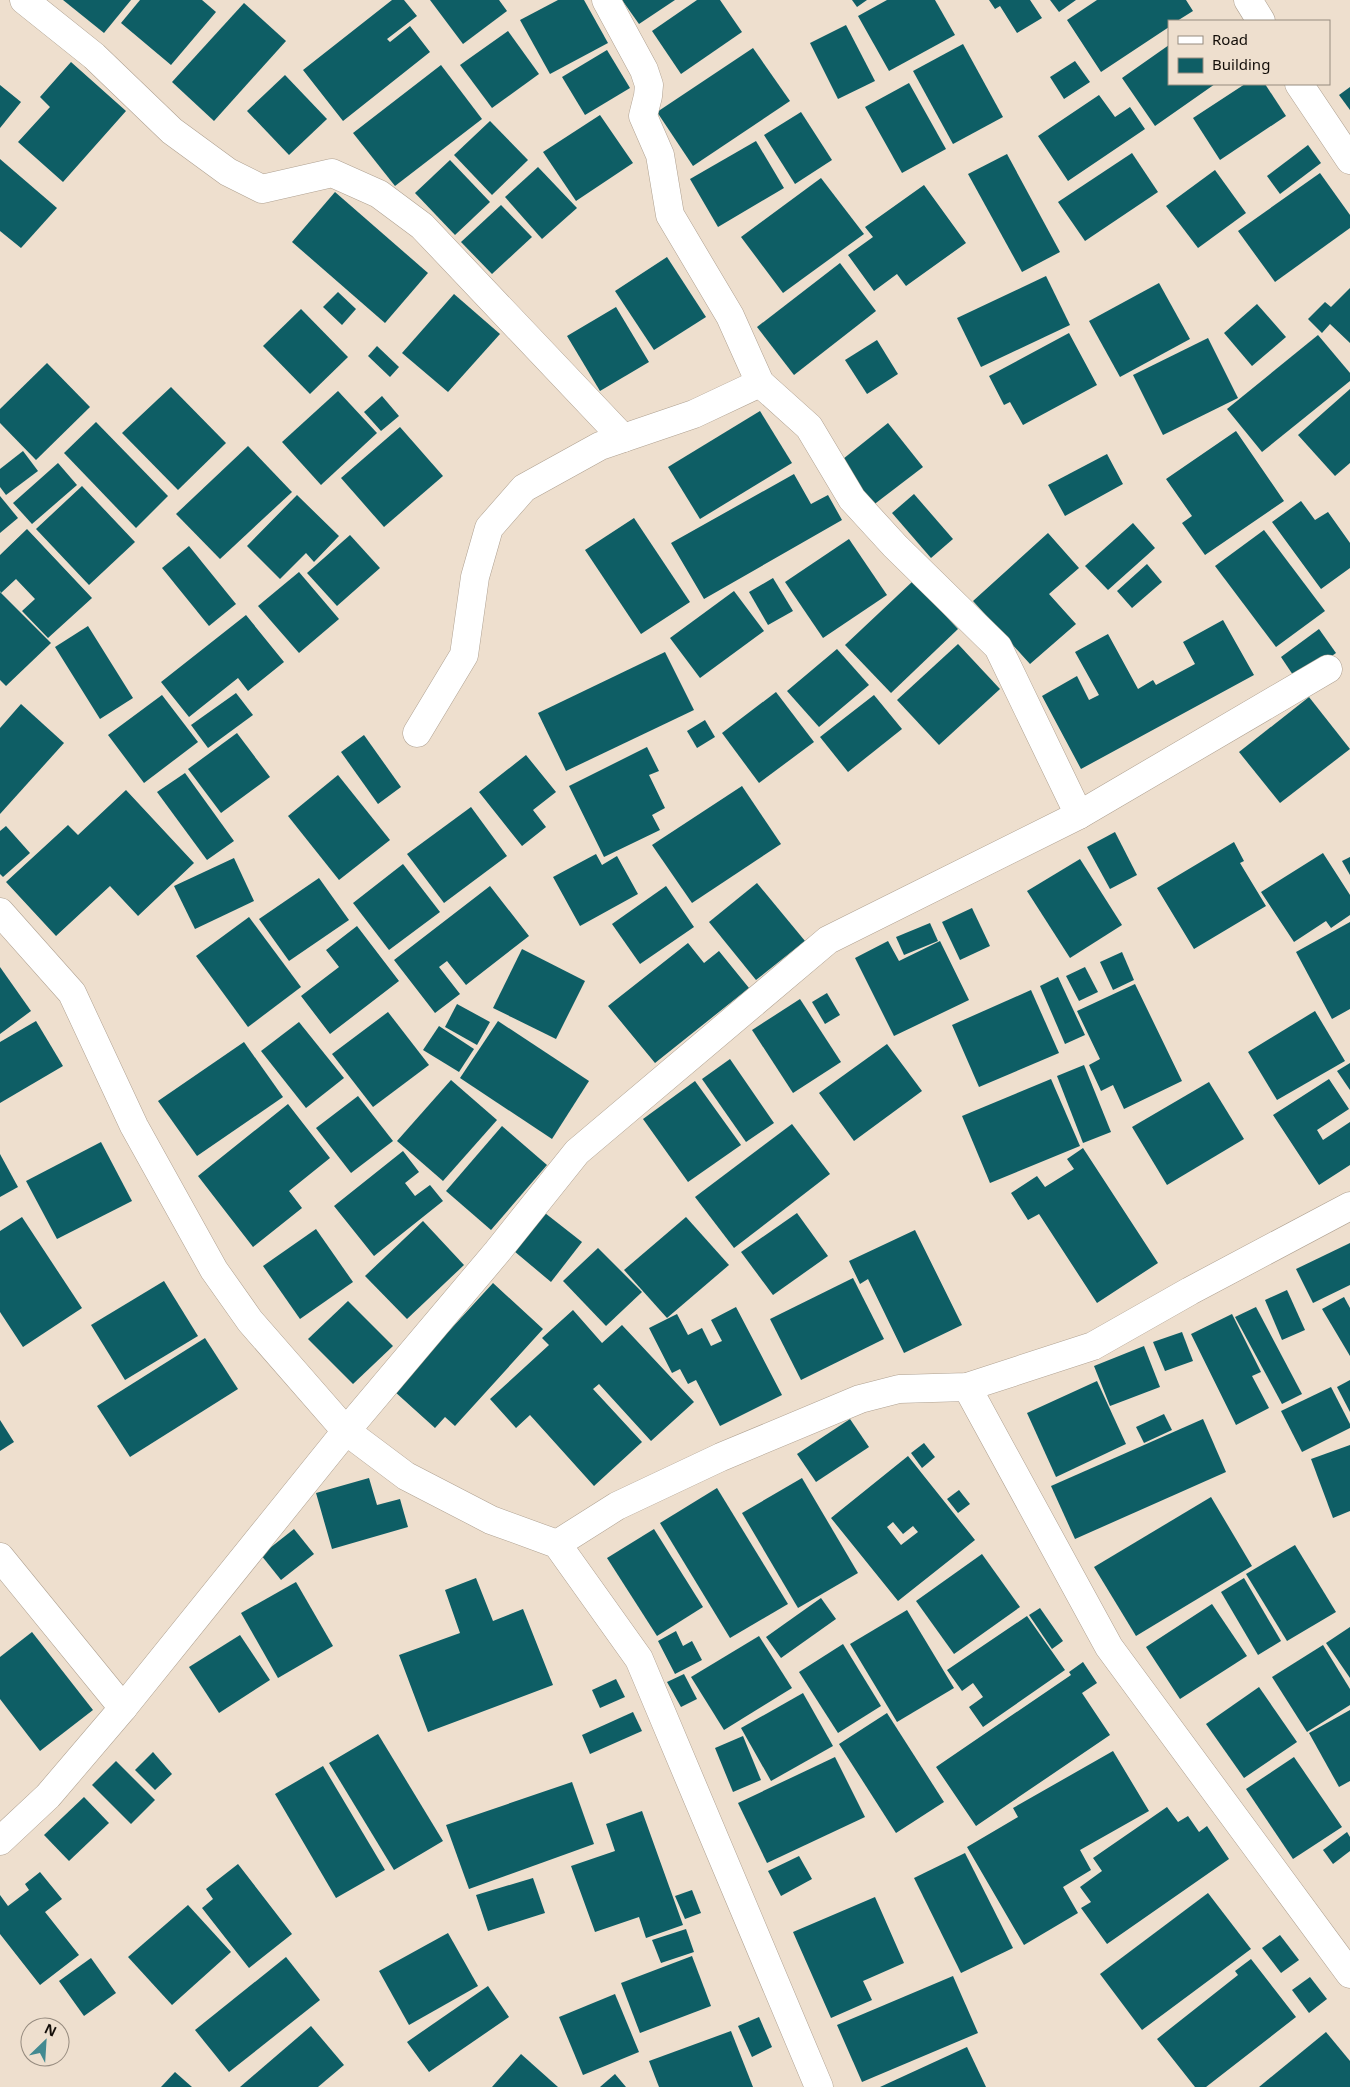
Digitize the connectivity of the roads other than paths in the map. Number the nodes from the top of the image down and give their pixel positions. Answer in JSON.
{"nodes":[{"id":1,"x":24,"y":0,"type":"edge"},
{"id":2,"x":606,"y":0,"type":"edge"},
{"id":3,"x":1248,"y":0,"type":"edge"},
{"id":4,"x":1260,"y":20,"type":"edge"},
{"id":5,"x":1300,"y":85,"type":"edge"},
{"id":6,"x":1350,"y":160,"type":"edge"},
{"id":7,"x":760,"y":383,"type":"junction"},
{"id":8,"x":623,"y":438,"type":"junction"},
{"id":9,"x":1328,"y":669,"type":"dead end"},
{"id":10,"x":417,"y":733,"type":"dead end"},
{"id":11,"x":1079,"y":815,"type":"junction"},
{"id":12,"x":0,"y":912,"type":"edge"},
{"id":13,"x":1350,"y":1206,"type":"edge"},
{"id":14,"x":967,"y":1387,"type":"junction"},
{"id":15,"x":346,"y":1431,"type":"junction"},
{"id":16,"x":557,"y":1544,"type":"junction"},
{"id":17,"x":0,"y":1557,"type":"edge"},
{"id":18,"x":123,"y":1708,"type":"junction"},
{"id":19,"x":0,"y":1841,"type":"edge"},
{"id":20,"x":1350,"y":1974,"type":"edge"},
{"id":21,"x":819,"y":2087,"type":"edge"}],
"edges":[{"from":1,"to":8,"type":"street"},
{"from":2,"to":7,"type":"street"},
{"from":3,"to":4,"type":"street"},
{"from":5,"to":6,"type":"street"},
{"from":7,"to":8,"type":"street"},
{"from":7,"to":11,"type":"street"},
{"from":8,"to":10,"type":"street"},
{"from":9,"to":11,"type":"street"},
{"from":11,"to":15,"type":"street"},
{"from":12,"to":15,"type":"street"},
{"from":13,"to":14,"type":"street"},
{"from":14,"to":16,"type":"street"},
{"from":14,"to":20,"type":"street"},
{"from":15,"to":16,"type":"street"},
{"from":15,"to":18,"type":"street"},
{"from":16,"to":21,"type":"street"},
{"from":17,"to":18,"type":"street"},
{"from":18,"to":19,"type":"street"}]}
